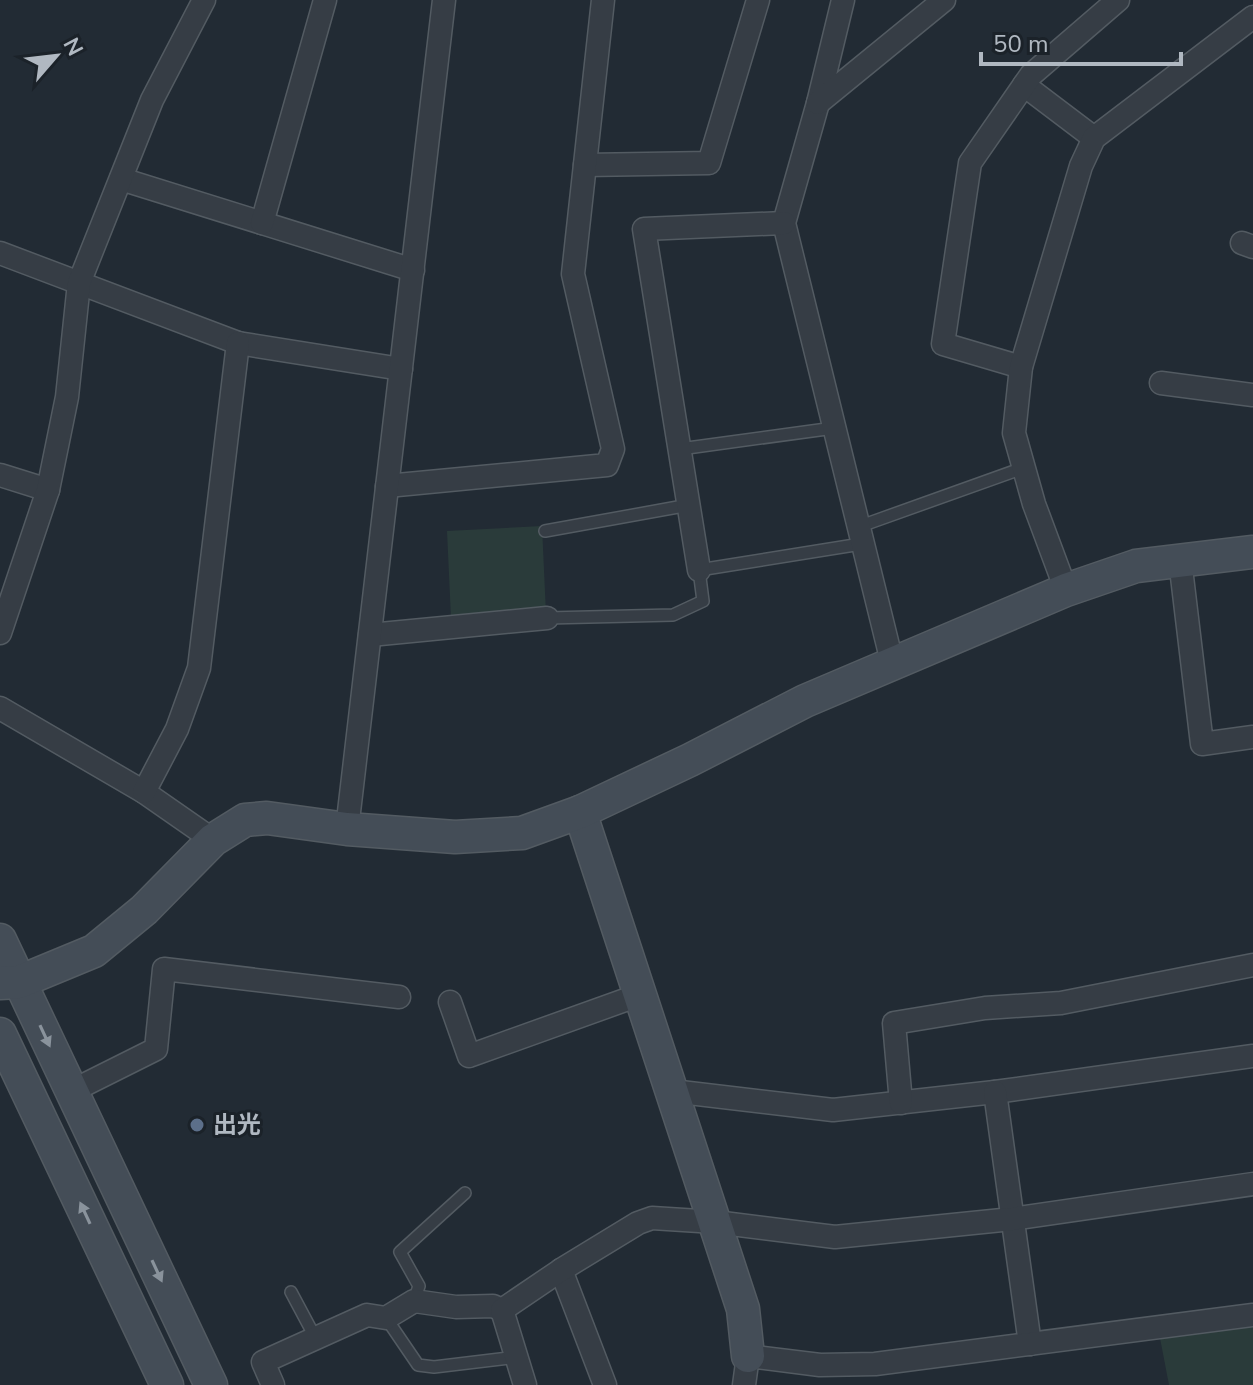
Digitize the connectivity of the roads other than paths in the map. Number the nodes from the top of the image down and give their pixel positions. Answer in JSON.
{"nodes":[{"id":1,"x":204,"y":0,"type":"edge"},
{"id":2,"x":325,"y":0,"type":"edge"},
{"id":3,"x":444,"y":0,"type":"edge"},
{"id":4,"x":603,"y":0,"type":"edge"},
{"id":5,"x":758,"y":0,"type":"edge"},
{"id":6,"x":843,"y":0,"type":"edge"},
{"id":7,"x":944,"y":0,"type":"edge"},
{"id":8,"x":1118,"y":0,"type":"edge"},
{"id":9,"x":1253,"y":17,"type":"edge"},
{"id":10,"x":1024,"y":85,"type":"junction"},
{"id":11,"x":818,"y":103,"type":"junction"},
{"id":12,"x":1094,"y":138,"type":"junction"},
{"id":13,"x":585,"y":165,"type":"junction"},
{"id":14,"x":121,"y":179,"type":"junction"},
{"id":15,"x":262,"y":223,"type":"junction"},
{"id":16,"x":784,"y":223,"type":"junction"},
{"id":17,"x":0,"y":253,"type":"edge"},
{"id":18,"x":413,"y":270,"type":"junction"},
{"id":19,"x":79,"y":283,"type":"junction"},
{"id":20,"x":238,"y":343,"type":"junction"},
{"id":21,"x":1021,"y":367,"type":"junction"},
{"id":22,"x":401,"y":369,"type":"junction"},
{"id":23,"x":1161,"y":383,"type":"dead end"},
{"id":24,"x":1253,"y":395,"type":"edge"},
{"id":25,"x":834,"y":428,"type":"junction"},
{"id":26,"x":680,"y":449,"type":"junction"},
{"id":27,"x":1023,"y":468,"type":"junction"},
{"id":28,"x":0,"y":475,"type":"edge"},
{"id":29,"x":387,"y":486,"type":"junction"},
{"id":30,"x":48,"y":490,"type":"junction"},
{"id":31,"x":689,"y":505,"type":"junction"},
{"id":32,"x":545,"y":531,"type":"dead end"},
{"id":33,"x":859,"y":536,"type":"junction"},
{"id":34,"x":1253,"y":552,"type":"edge"},
{"id":35,"x":1180,"y":560,"type":"junction"},
{"id":36,"x":699,"y":570,"type":"junction"},
{"id":37,"x":1066,"y":590,"type":"junction"},
{"id":38,"x":547,"y":618,"type":"joint"},
{"id":39,"x":0,"y":633,"type":"edge"},
{"id":40,"x":370,"y":635,"type":"junction"},
{"id":41,"x":893,"y":666,"type":"junction"},
{"id":42,"x":0,"y":708,"type":"edge"},
{"id":43,"x":1253,"y":737,"type":"edge"},
{"id":44,"x":144,"y":792,"type":"junction"},
{"id":45,"x":580,"y":812,"type":"junction"},
{"id":46,"x":347,"y":829,"type":"junction"},
{"id":47,"x":213,"y":840,"type":"junction"},
{"id":48,"x":0,"y":940,"type":"edge"},
{"id":49,"x":1253,"y":965,"type":"edge"},
{"id":50,"x":10,"y":982,"type":"edge"},
{"id":51,"x":639,"y":995,"type":"junction"},
{"id":52,"x":399,"y":997,"type":"dead end"},
{"id":53,"x":450,"y":1002,"type":"dead end"},
{"id":54,"x":0,"y":1034,"type":"edge"},
{"id":55,"x":1253,"y":1056,"type":"edge"},
{"id":56,"x":72,"y":1091,"type":"junction"},
{"id":57,"x":672,"y":1091,"type":"junction"},
{"id":58,"x":995,"y":1092,"type":"junction"},
{"id":59,"x":901,"y":1103,"type":"junction"},
{"id":60,"x":1253,"y":1184,"type":"edge"},
{"id":61,"x":465,"y":1193,"type":"dead end"},
{"id":62,"x":1012,"y":1219,"type":"junction"},
{"id":63,"x":715,"y":1222,"type":"junction"},
{"id":64,"x":561,"y":1270,"type":"junction"},
{"id":65,"x":291,"y":1292,"type":"dead end"},
{"id":66,"x":414,"y":1301,"type":"junction"},
{"id":67,"x":502,"y":1310,"type":"junction"},
{"id":68,"x":1253,"y":1315,"type":"edge"},
{"id":69,"x":386,"y":1318,"type":"junction"},
{"id":70,"x":315,"y":1337,"type":"junction"},
{"id":71,"x":1030,"y":1344,"type":"junction"},
{"id":72,"x":517,"y":1357,"type":"junction"},
{"id":73,"x":746,"y":1370,"type":"edge"},
{"id":74,"x":167,"y":1385,"type":"edge"},
{"id":75,"x":211,"y":1385,"type":"edge"},
{"id":76,"x":273,"y":1385,"type":"edge"},
{"id":77,"x":525,"y":1385,"type":"edge"},
{"id":78,"x":605,"y":1385,"type":"edge"}],
"edges":[{"from":1,"to":14,"type":"street"},
{"from":2,"to":15,"type":"street"},
{"from":3,"to":18,"type":"street"},
{"from":4,"to":13,"type":"street"},
{"from":5,"to":13,"type":"street"},
{"from":6,"to":11,"type":"street"},
{"from":7,"to":11,"type":"street"},
{"from":8,"to":10,"type":"street"},
{"from":9,"to":12,"type":"street"},
{"from":10,"to":12,"type":"street"},
{"from":10,"to":21,"type":"street"},
{"from":11,"to":16,"type":"street"},
{"from":12,"to":21,"type":"street"},
{"from":13,"to":29,"type":"street"},
{"from":14,"to":15,"type":"street"},
{"from":14,"to":19,"type":"street"},
{"from":15,"to":18,"type":"street"},
{"from":16,"to":25,"type":"street"},
{"from":16,"to":26,"type":"street"},
{"from":17,"to":19,"type":"street"},
{"from":18,"to":22,"type":"street"},
{"from":19,"to":20,"type":"street"},
{"from":19,"to":30,"type":"street"},
{"from":20,"to":22,"type":"street"},
{"from":20,"to":44,"type":"street"},
{"from":21,"to":27,"type":"street"},
{"from":22,"to":29,"type":"street"},
{"from":23,"to":24,"type":"street"},
{"from":25,"to":26,"type":"lane"},
{"from":25,"to":33,"type":"street"},
{"from":26,"to":31,"type":"street"},
{"from":27,"to":33,"type":"lane"},
{"from":27,"to":37,"type":"street"},
{"from":28,"to":30,"type":"street"},
{"from":29,"to":40,"type":"street"},
{"from":30,"to":39,"type":"street"},
{"from":31,"to":32,"type":"lane"},
{"from":31,"to":36,"type":"street"},
{"from":33,"to":36,"type":"lane"},
{"from":33,"to":41,"type":"street"},
{"from":34,"to":35,"type":"street"},
{"from":35,"to":37,"type":"street"},
{"from":35,"to":43,"type":"street"},
{"from":36,"to":38,"type":"lane"},
{"from":37,"to":41,"type":"street"},
{"from":38,"to":40,"type":"street"},
{"from":40,"to":46,"type":"street"},
{"from":41,"to":45,"type":"street"},
{"from":42,"to":44,"type":"street"},
{"from":44,"to":47,"type":"street"},
{"from":45,"to":46,"type":"street"},
{"from":45,"to":51,"type":"street"},
{"from":46,"to":47,"type":"street"},
{"from":47,"to":50,"type":"street"},
{"from":48,"to":50,"type":"street"},
{"from":49,"to":59,"type":"street"},
{"from":50,"to":56,"type":"street","one_way":true},
{"from":51,"to":53,"type":"street"},
{"from":51,"to":57,"type":"street"},
{"from":52,"to":56,"type":"street"},
{"from":74,"to":54,"type":"street","one_way":true},
{"from":55,"to":58,"type":"street"},
{"from":56,"to":75,"type":"street","one_way":true},
{"from":57,"to":59,"type":"street"},
{"from":57,"to":63,"type":"street"},
{"from":58,"to":59,"type":"street"},
{"from":58,"to":62,"type":"street"},
{"from":60,"to":62,"type":"street"},
{"from":61,"to":66,"type":"lane"},
{"from":62,"to":63,"type":"street"},
{"from":62,"to":71,"type":"street"},
{"from":63,"to":64,"type":"street"},
{"from":63,"to":73,"type":"street"},
{"from":64,"to":67,"type":"street"},
{"from":64,"to":78,"type":"street"},
{"from":65,"to":70,"type":"lane"},
{"from":66,"to":67,"type":"street"},
{"from":66,"to":69,"type":"street"},
{"from":67,"to":72,"type":"street"},
{"from":68,"to":71,"type":"street"},
{"from":69,"to":70,"type":"street"},
{"from":69,"to":72,"type":"lane"},
{"from":70,"to":76,"type":"street"},
{"from":71,"to":73,"type":"street"},
{"from":72,"to":77,"type":"street"}]}
